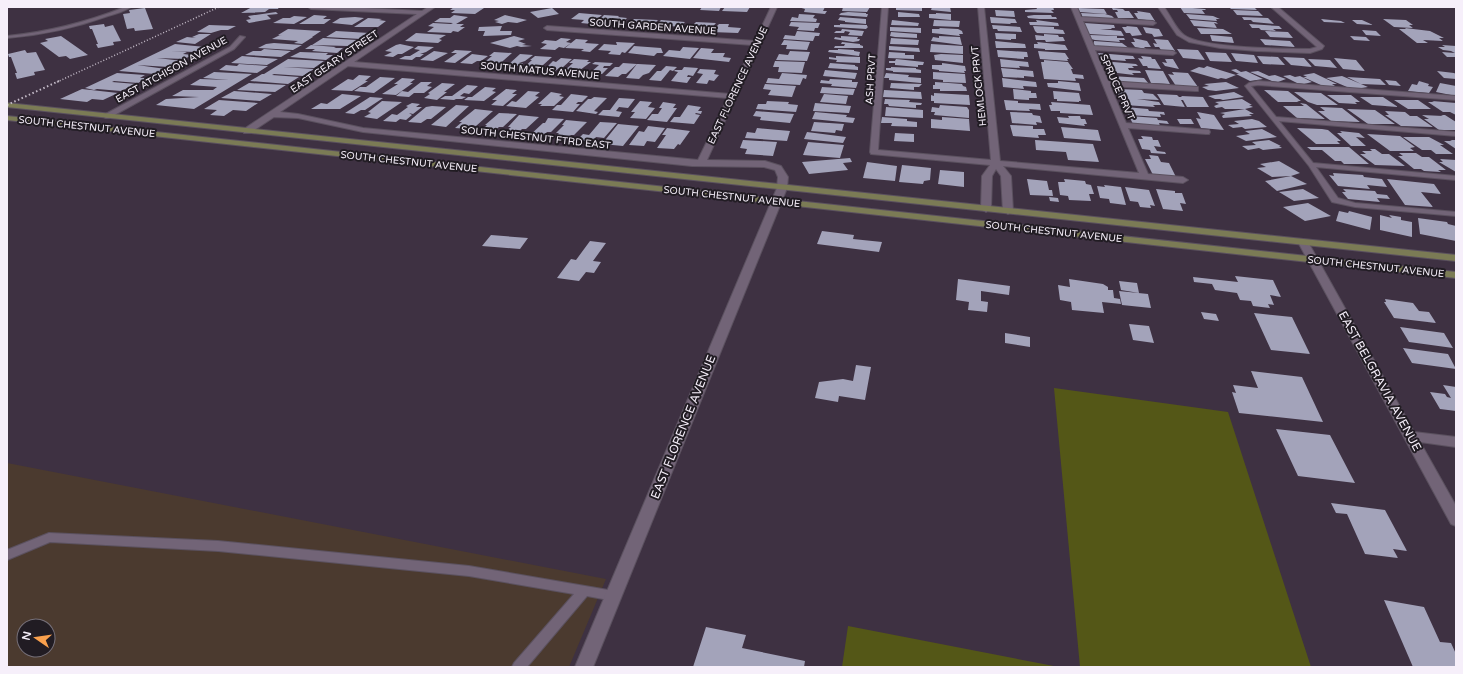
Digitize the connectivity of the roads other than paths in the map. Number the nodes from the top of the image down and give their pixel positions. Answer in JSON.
{"nodes":[{"id":1,"x":129,"y":7,"type":"edge"},
{"id":2,"x":311,"y":7,"type":"edge"},
{"id":3,"x":432,"y":7,"type":"edge"},
{"id":4,"x":774,"y":7,"type":"edge"},
{"id":5,"x":885,"y":7,"type":"edge"},
{"id":6,"x":981,"y":7,"type":"edge"},
{"id":7,"x":1074,"y":7,"type":"edge"},
{"id":8,"x":1161,"y":7,"type":"edge"},
{"id":9,"x":1274,"y":7,"type":"edge"},
{"id":10,"x":424,"y":13,"type":"junction"},
{"id":11,"x":1080,"y":19,"type":"junction"},
{"id":12,"x":1153,"y":23,"type":"dead end"},
{"id":13,"x":547,"y":28,"type":"dead end"},
{"id":14,"x":7,"y":37,"type":"edge"},
{"id":15,"x":242,"y":37,"type":"dead end"},
{"id":16,"x":756,"y":43,"type":"junction"},
{"id":17,"x":1090,"y":48,"type":"junction"},
{"id":18,"x":1173,"y":53,"type":"dead end"},
{"id":19,"x":348,"y":64,"type":"junction"},
{"id":20,"x":1106,"y":83,"type":"junction"},
{"id":21,"x":1195,"y":89,"type":"dead end"},
{"id":22,"x":732,"y":96,"type":"junction"},
{"id":23,"x":1456,"y":98,"type":"edge"},
{"id":24,"x":7,"y":105,"type":"edge"},
{"id":25,"x":272,"y":114,"type":"junction"},
{"id":26,"x":106,"y":116,"type":"junction"},
{"id":27,"x":7,"y":118,"type":"edge"},
{"id":28,"x":1274,"y":119,"type":"junction"},
{"id":29,"x":1124,"y":125,"type":"junction"},
{"id":30,"x":100,"y":127,"type":"junction"},
{"id":31,"x":247,"y":130,"type":"junction"},
{"id":32,"x":1206,"y":132,"type":"dead end"},
{"id":33,"x":1456,"y":134,"type":"edge"},
{"id":34,"x":701,"y":163,"type":"junction"},
{"id":35,"x":996,"y":163,"type":"junction"},
{"id":36,"x":1311,"y":165,"type":"junction"},
{"id":37,"x":1144,"y":175,"type":"junction"},
{"id":38,"x":1456,"y":178,"type":"edge"},
{"id":39,"x":1183,"y":180,"type":"dead end"},
{"id":40,"x":782,"y":188,"type":"junction"},
{"id":41,"x":776,"y":200,"type":"junction"},
{"id":42,"x":986,"y":209,"type":"junction"},
{"id":43,"x":1008,"y":212,"type":"junction"},
{"id":44,"x":1456,"y":214,"type":"edge"},
{"id":45,"x":1303,"y":242,"type":"junction"},
{"id":46,"x":1456,"y":258,"type":"edge"},
{"id":47,"x":1313,"y":259,"type":"junction"},
{"id":48,"x":1456,"y":275,"type":"edge"},
{"id":49,"x":1410,"y":436,"type":"junction"},
{"id":50,"x":1456,"y":442,"type":"edge"},
{"id":51,"x":1456,"y":520,"type":"edge"},
{"id":52,"x":7,"y":555,"type":"edge"},
{"id":53,"x":584,"y":591,"type":"junction"},
{"id":54,"x":614,"y":596,"type":"junction"},
{"id":55,"x":519,"y":667,"type":"edge"},
{"id":56,"x":584,"y":667,"type":"edge"}],
"edges":[{"from":1,"to":14,"type":"lane"},
{"from":2,"to":10,"type":"street"},
{"from":3,"to":10,"type":"street","name":"EAST GEARY STREET"},
{"from":4,"to":16,"type":"street","name":"EAST FLORENCE AVENUE"},
{"from":5,"to":35,"type":"street","name":"ASH PRVT"},
{"from":6,"to":35,"type":"street","name":"HEMLOCK PRVT"},
{"from":7,"to":11,"type":"street","name":"SPRUCE PRVT"},
{"from":8,"to":9,"type":"street"},
{"from":10,"to":19,"type":"street","name":"EAST GEARY STREET"},
{"from":11,"to":12,"type":"street"},
{"from":11,"to":17,"type":"street","name":"SPRUCE PRVT"},
{"from":13,"to":16,"type":"street","name":"SOUTH GARDEN AVENUE"},
{"from":15,"to":26,"type":"street","name":"EAST ATCHISON AVENUE"},
{"from":16,"to":22,"type":"street","name":"EAST FLORENCE AVENUE"},
{"from":17,"to":18,"type":"street"},
{"from":17,"to":20,"type":"street","name":"SPRUCE PRVT"},
{"from":19,"to":22,"type":"street","name":"SOUTH MATUS AVENUE"},
{"from":19,"to":25,"type":"street","name":"EAST GEARY STREET"},
{"from":20,"to":21,"type":"street"},
{"from":20,"to":29,"type":"street","name":"SPRUCE PRVT"},
{"from":22,"to":34,"type":"street","name":"EAST FLORENCE AVENUE"},
{"from":23,"to":28,"type":"lane"},
{"from":24,"to":26,"type":"main road","name":"SOUTH CHESTNUT AVENUE"},
{"from":25,"to":31,"type":"street","name":"EAST GEARY STREET"},
{"from":25,"to":34,"type":"street","name":"SOUTH CHESTNUT FTRD EAST"},
{"from":26,"to":31,"type":"main road","name":"SOUTH CHESTNUT AVENUE"},
{"from":27,"to":30,"type":"main road","name":"SOUTH CHESTNUT AVENUE"},
{"from":28,"to":33,"type":"lane"},
{"from":28,"to":36,"type":"lane"},
{"from":29,"to":32,"type":"street"},
{"from":29,"to":37,"type":"street","name":"SPRUCE PRVT"},
{"from":30,"to":31,"type":"main road"},
{"from":30,"to":41,"type":"main road","name":"SOUTH CHESTNUT AVENUE"},
{"from":31,"to":40,"type":"main road","name":"SOUTH CHESTNUT AVENUE"},
{"from":34,"to":40,"type":"street","name":"SOUTH CHESTNUT FTRD EAST"},
{"from":35,"to":37,"type":"street"},
{"from":35,"to":42,"type":"street"},
{"from":35,"to":43,"type":"street","name":"HEMLOCK PRVT"},
{"from":36,"to":38,"type":"lane"},
{"from":36,"to":44,"type":"lane"},
{"from":37,"to":39,"type":"street"},
{"from":40,"to":41,"type":"street","name":"EAST FLORENCE AVENUE"},
{"from":40,"to":42,"type":"main road","name":"SOUTH CHESTNUT AVENUE"},
{"from":41,"to":47,"type":"main road","name":"SOUTH CHESTNUT AVENUE"},
{"from":41,"to":54,"type":"street","name":"EAST FLORENCE AVENUE"},
{"from":42,"to":43,"type":"main road","name":"SOUTH CHESTNUT AVENUE"},
{"from":43,"to":45,"type":"main road","name":"SOUTH CHESTNUT AVENUE"},
{"from":45,"to":46,"type":"main road","name":"SOUTH CHESTNUT AVENUE"},
{"from":45,"to":47,"type":"street","name":"EAST BELGRAVIA AVENUE"},
{"from":47,"to":48,"type":"main road","name":"SOUTH CHESTNUT AVENUE"},
{"from":47,"to":49,"type":"street","name":"EAST BELGRAVIA AVENUE"},
{"from":49,"to":50,"type":"street"},
{"from":49,"to":51,"type":"street","name":"EAST BELGRAVIA AVENUE"},
{"from":52,"to":53,"type":"lane"},
{"from":53,"to":54,"type":"lane"},
{"from":53,"to":55,"type":"lane"},
{"from":54,"to":56,"type":"street","name":"EAST FLORENCE AVENUE"}]}
